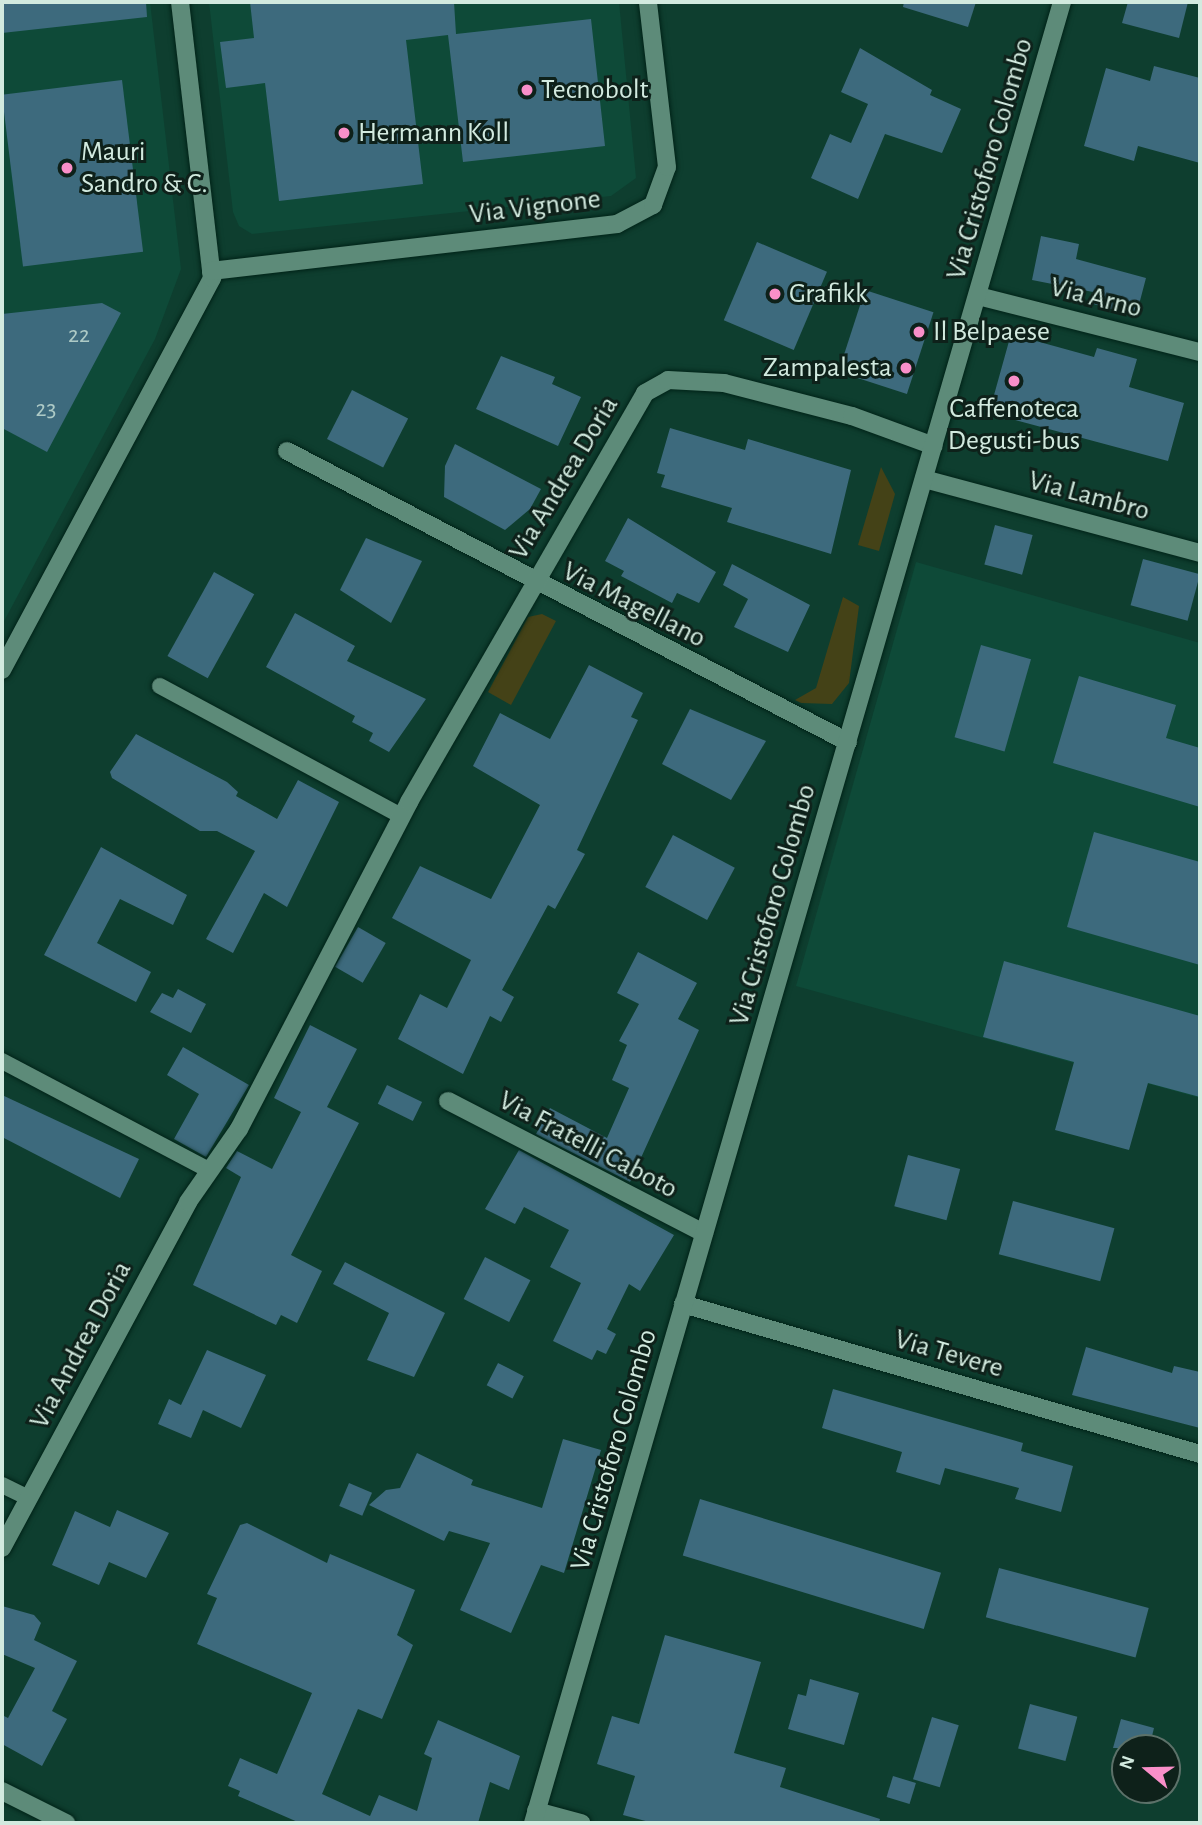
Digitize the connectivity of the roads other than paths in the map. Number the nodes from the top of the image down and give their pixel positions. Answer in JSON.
{"nodes":[{"id":1,"x":180,"y":2,"type":"edge"},
{"id":2,"x":648,"y":2,"type":"edge"},
{"id":3,"x":1062,"y":2,"type":"edge"},
{"id":4,"x":211,"y":271,"type":"junction"},
{"id":5,"x":978,"y":296,"type":"junction"},
{"id":6,"x":1200,"y":352,"type":"edge"},
{"id":7,"x":934,"y":446,"type":"junction"},
{"id":8,"x":287,"y":451,"type":"dead end"},
{"id":9,"x":924,"y":479,"type":"junction"},
{"id":10,"x":1200,"y":553,"type":"edge"},
{"id":11,"x":533,"y":582,"type":"junction"},
{"id":12,"x":2,"y":670,"type":"edge"},
{"id":13,"x":160,"y":686,"type":"dead end"},
{"id":14,"x":848,"y":742,"type":"junction"},
{"id":15,"x":401,"y":816,"type":"junction"},
{"id":16,"x":2,"y":1061,"type":"edge"},
{"id":17,"x":448,"y":1101,"type":"dead end"},
{"id":18,"x":209,"y":1170,"type":"junction"},
{"id":19,"x":704,"y":1233,"type":"junction"},
{"id":20,"x":683,"y":1304,"type":"junction"},
{"id":21,"x":1200,"y":1454,"type":"edge"},
{"id":22,"x":2,"y":1485,"type":"edge"},
{"id":23,"x":29,"y":1498,"type":"junction"},
{"id":24,"x":2,"y":1548,"type":"edge"},
{"id":25,"x":2,"y":1791,"type":"edge"},
{"id":26,"x":534,"y":1817,"type":"edge"},
{"id":27,"x":66,"y":1823,"type":"edge"},
{"id":28,"x":581,"y":1823,"type":"edge"}],
"edges":[{"from":1,"to":4,"type":"street"},
{"from":2,"to":4,"type":"street","name":"Via Vignone"},
{"from":3,"to":5,"type":"street","name":"Via Cristoforo Colombo"},
{"from":4,"to":12,"type":"street"},
{"from":5,"to":6,"type":"street","name":"Via Arno"},
{"from":5,"to":7,"type":"street","name":"Via Cristoforo Colombo"},
{"from":7,"to":9,"type":"street","name":"Via Cristoforo Colombo"},
{"from":7,"to":11,"type":"street","name":"Via Andrea Doria"},
{"from":8,"to":11,"type":"street","name":"Via Magellano"},
{"from":9,"to":10,"type":"street","name":"Via Lambro"},
{"from":9,"to":14,"type":"street","name":"Via Cristoforo Colombo"},
{"from":11,"to":14,"type":"street","name":"Via Magellano"},
{"from":11,"to":15,"type":"street","name":"Via Andrea Doria"},
{"from":13,"to":15,"type":"lane"},
{"from":14,"to":19,"type":"street","name":"Via Cristoforo Colombo"},
{"from":15,"to":18,"type":"street","name":"Via Andrea Doria"},
{"from":16,"to":18,"type":"lane"},
{"from":17,"to":19,"type":"street","name":"Via Fratelli Caboto"},
{"from":18,"to":23,"type":"street","name":"Via Andrea Doria"},
{"from":19,"to":20,"type":"street","name":"Via Cristoforo Colombo"},
{"from":20,"to":21,"type":"street","name":"Via Tevere"},
{"from":20,"to":26,"type":"street","name":"Via Cristoforo Colombo"},
{"from":22,"to":23,"type":"lane"},
{"from":23,"to":24,"type":"street","name":"Via Andrea Doria"},
{"from":25,"to":27,"type":"street"},
{"from":26,"to":28,"type":"street"}]}
